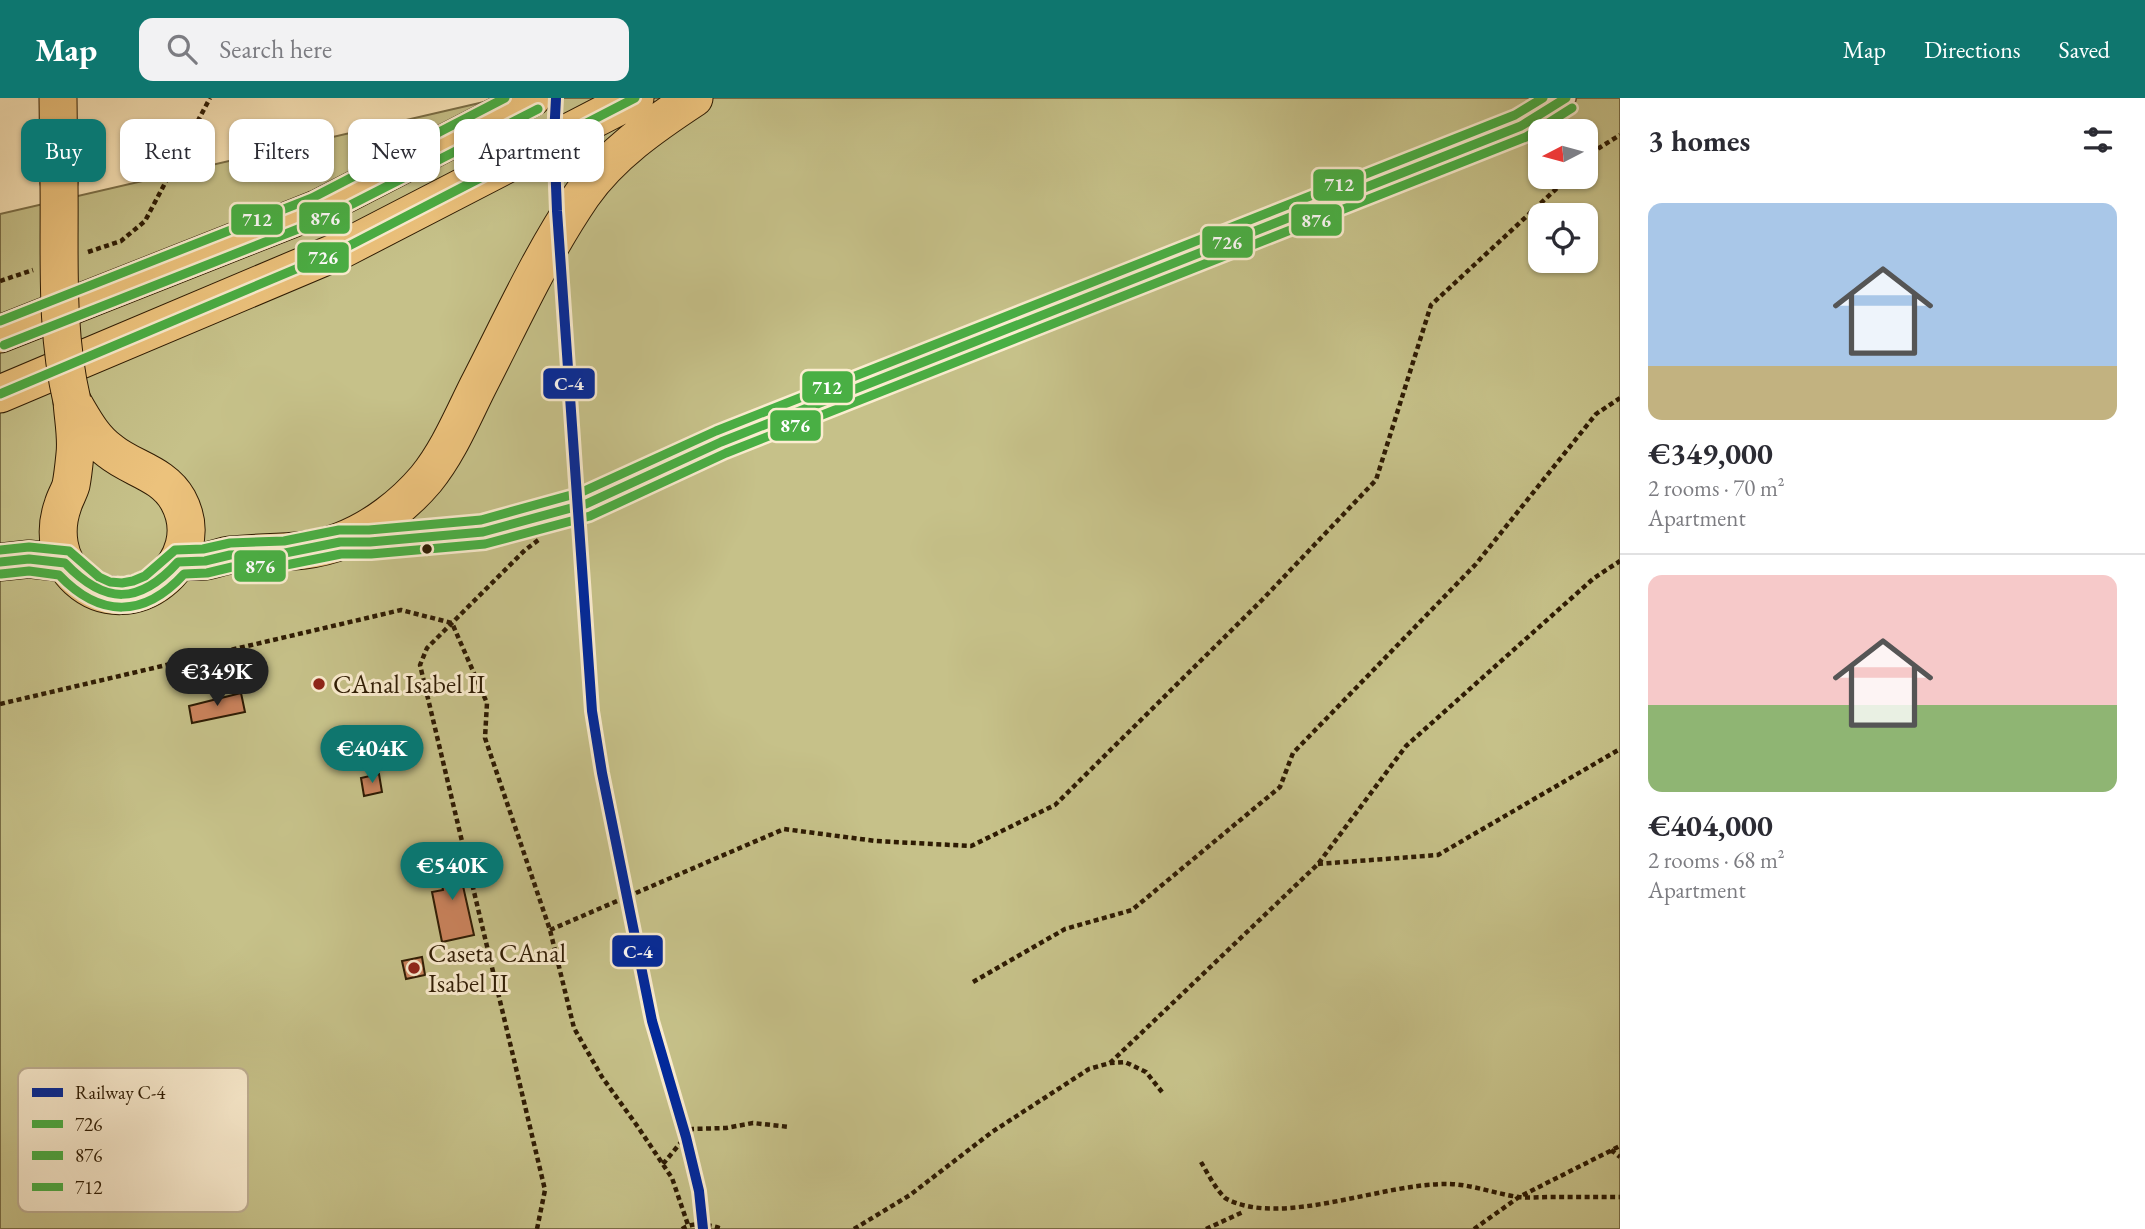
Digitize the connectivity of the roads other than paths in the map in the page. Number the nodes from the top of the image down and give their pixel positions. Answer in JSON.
{"nodes":[{"id":1,"x":58,"y":98,"type":"edge"},
{"id":2,"x":532,"y":98,"type":"edge"},
{"id":3,"x":635,"y":98,"type":"edge"},
{"id":4,"x":694,"y":98,"type":"edge"},
{"id":5,"x":1566,"y":98,"type":"edge"},
{"id":6,"x":0,"y":334,"type":"edge"},
{"id":7,"x":0,"y":394,"type":"edge"},
{"id":8,"x":72,"y":401,"type":"junction"},
{"id":9,"x":340,"y":542,"type":"junction"},
{"id":10,"x":0,"y":562,"type":"edge"},
{"id":11,"x":178,"y":562,"type":"junction"},
{"id":12,"x":65,"y":563,"type":"junction"}],
"edges":[{"from":1,"to":8,"type":"highway","bridge":true},
{"from":2,"to":6,"type":"highway"},
{"from":3,"to":7,"type":"highway"},
{"from":4,"to":9,"type":"highway"},
{"from":5,"to":9,"type":"street"},
{"from":8,"to":11,"type":"highway"},
{"from":8,"to":12,"type":"highway"},
{"from":9,"to":11,"type":"highway"},
{"from":10,"to":12,"type":"highway"},
{"from":11,"to":12,"type":"highway"}]}
